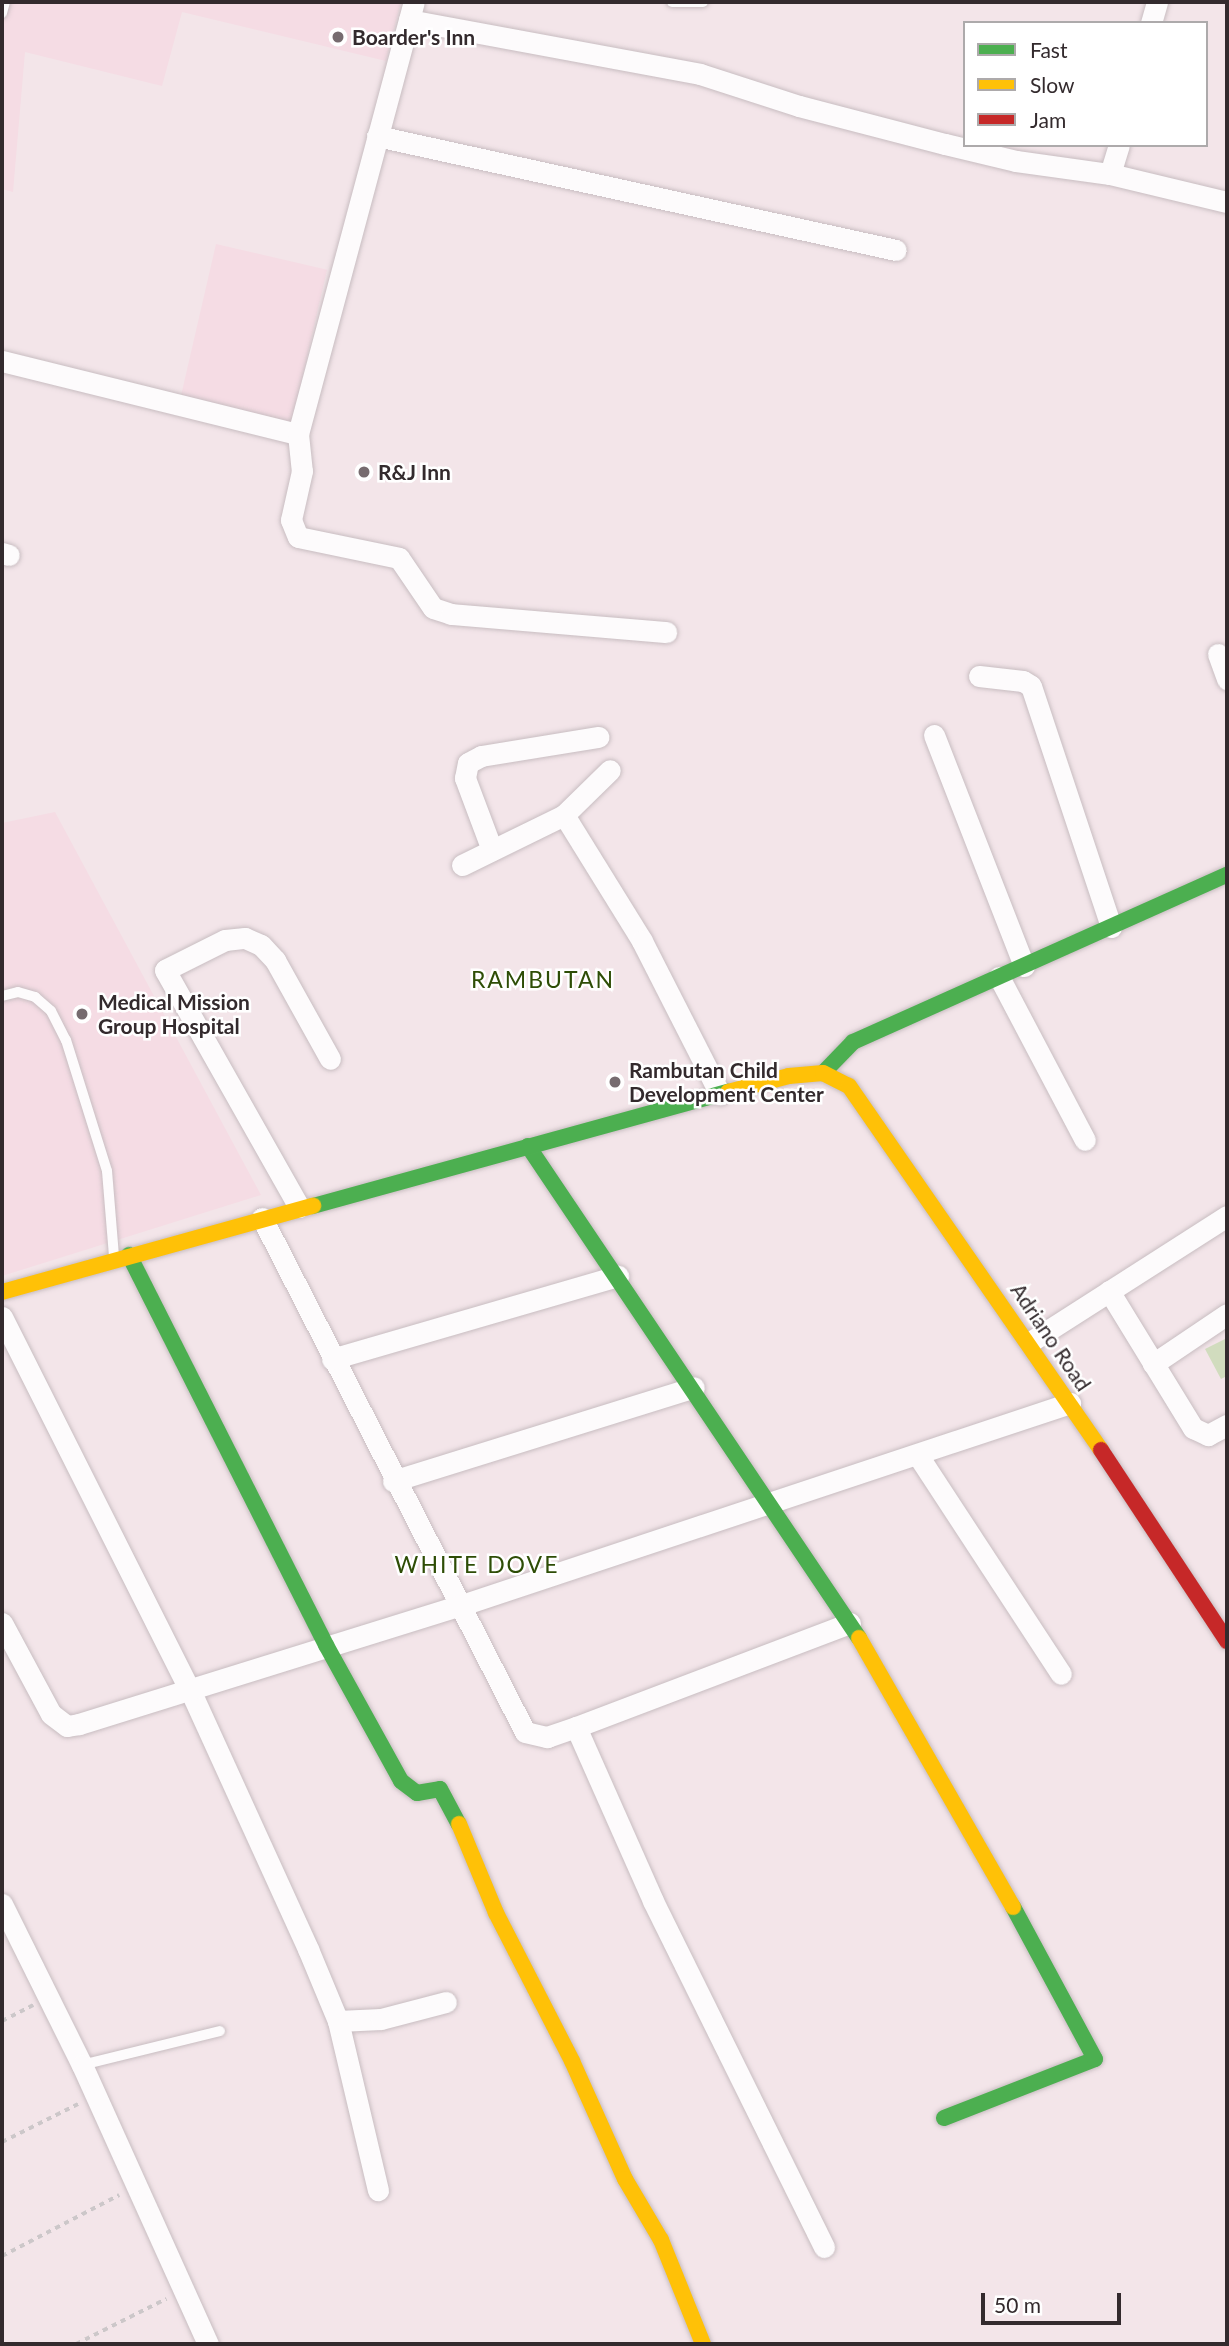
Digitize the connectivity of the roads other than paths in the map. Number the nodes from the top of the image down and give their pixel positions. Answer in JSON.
{"nodes":[{"id":1,"x":5,"y":2,"type":"edge"},
{"id":2,"x":672,"y":2,"type":"edge"},
{"id":3,"x":703,"y":2,"type":"edge"},
{"id":4,"x":1157,"y":2,"type":"edge"},
{"id":5,"x":412,"y":6,"type":"edge"},
{"id":6,"x":2,"y":13,"type":"edge"},
{"id":7,"x":1152,"y":21,"type":"edge"},
{"id":8,"x":377,"y":136,"type":"junction"},
{"id":9,"x":1118,"y":147,"type":"edge"},
{"id":10,"x":1110,"y":174,"type":"junction"},
{"id":11,"x":1227,"y":202,"type":"edge"},
{"id":12,"x":896,"y":250,"type":"dead end"},
{"id":13,"x":2,"y":361,"type":"edge"},
{"id":14,"x":298,"y":434,"type":"junction"},
{"id":15,"x":666,"y":632,"type":"dead end"},
{"id":16,"x":1218,"y":654,"type":"dead end"},
{"id":17,"x":979,"y":676,"type":"dead end"},
{"id":18,"x":1227,"y":679,"type":"edge"},
{"id":19,"x":934,"y":735,"type":"dead end"},
{"id":20,"x":598,"y":737,"type":"dead end"},
{"id":21,"x":610,"y":770,"type":"dead end"},
{"id":22,"x":564,"y":815,"type":"junction"},
{"id":23,"x":492,"y":850,"type":"junction"},
{"id":24,"x":462,"y":865,"type":"dead end"},
{"id":25,"x":1227,"y":875,"type":"edge"},
{"id":26,"x":1111,"y":927,"type":"junction"},
{"id":27,"x":1024,"y":966,"type":"junction"},
{"id":28,"x":999,"y":977,"type":"junction"},
{"id":29,"x":2,"y":996,"type":"edge"},
{"id":30,"x":330,"y":1059,"type":"dead end"},
{"id":31,"x":823,"y":1073,"type":"junction"},
{"id":32,"x":720,"y":1094,"type":"junction"},
{"id":33,"x":1085,"y":1140,"type":"dead end"},
{"id":34,"x":528,"y":1146,"type":"junction"},
{"id":35,"x":299,"y":1207,"type":"junction"},
{"id":36,"x":1227,"y":1216,"type":"edge"},
{"id":37,"x":262,"y":1218,"type":"junction"},
{"id":38,"x":122,"y":1257,"type":"junction"},
{"id":39,"x":618,"y":1276,"type":"junction"},
{"id":40,"x":2,"y":1292,"type":"edge"},
{"id":41,"x":1109,"y":1292,"type":"junction"},
{"id":42,"x":1227,"y":1314,"type":"edge"},
{"id":43,"x":2,"y":1317,"type":"edge"},
{"id":44,"x":1030,"y":1342,"type":"junction"},
{"id":45,"x":332,"y":1359,"type":"junction"},
{"id":46,"x":1153,"y":1364,"type":"junction"},
{"id":47,"x":694,"y":1387,"type":"junction"},
{"id":48,"x":1070,"y":1403,"type":"junction"},
{"id":49,"x":1227,"y":1426,"type":"edge"},
{"id":50,"x":919,"y":1457,"type":"junction"},
{"id":51,"x":393,"y":1481,"type":"junction"},
{"id":52,"x":773,"y":1504,"type":"junction"},
{"id":53,"x":459,"y":1606,"type":"junction"},
{"id":54,"x":2,"y":1623,"type":"edge"},
{"id":55,"x":850,"y":1623,"type":"junction"},
{"id":56,"x":1227,"y":1641,"type":"edge"},
{"id":57,"x":326,"y":1645,"type":"junction"},
{"id":58,"x":1061,"y":1674,"type":"dead end"},
{"id":59,"x":190,"y":1690,"type":"junction"},
{"id":60,"x":576,"y":1727,"type":"junction"},
{"id":61,"x":2,"y":1904,"type":"edge"},
{"id":62,"x":446,"y":2002,"type":"dead end"},
{"id":63,"x":338,"y":2021,"type":"junction"},
{"id":64,"x":220,"y":2031,"type":"dead end"},
{"id":65,"x":82,"y":2065,"type":"junction"},
{"id":66,"x":944,"y":2118,"type":"dead end"},
{"id":67,"x":378,"y":2190,"type":"dead end"},
{"id":68,"x":824,"y":2247,"type":"dead end"},
{"id":69,"x":208,"y":2344,"type":"edge"},
{"id":70,"x":703,"y":2344,"type":"edge"}],
"edges":[{"from":1,"to":6,"type":"lane"},
{"from":2,"to":3,"type":"lane"},
{"from":4,"to":7,"type":"street"},
{"from":5,"to":8,"type":"street"},
{"from":5,"to":10,"type":"street"},
{"from":8,"to":12,"type":"street"},
{"from":8,"to":14,"type":"street"},
{"from":9,"to":10,"type":"street"},
{"from":10,"to":11,"type":"street"},
{"from":13,"to":14,"type":"street"},
{"from":14,"to":15,"type":"street"},
{"from":16,"to":18,"type":"street"},
{"from":17,"to":26,"type":"street"},
{"from":19,"to":27,"type":"street"},
{"from":20,"to":23,"type":"street"},
{"from":21,"to":22,"type":"street"},
{"from":22,"to":23,"type":"street"},
{"from":22,"to":32,"type":"street"},
{"from":23,"to":24,"type":"street"},
{"from":25,"to":26,"type":"street"},
{"from":26,"to":27,"type":"street"},
{"from":27,"to":28,"type":"street"},
{"from":28,"to":31,"type":"street"},
{"from":28,"to":33,"type":"street"},
{"from":29,"to":38,"type":"lane"},
{"from":30,"to":35,"type":"street"},
{"from":31,"to":32,"type":"street"},
{"from":31,"to":44,"type":"street","name":"Adriano Road"},
{"from":32,"to":34,"type":"street"},
{"from":34,"to":35,"type":"street"},
{"from":34,"to":39,"type":"street"},
{"from":35,"to":37,"type":"street"},
{"from":36,"to":41,"type":"street"},
{"from":37,"to":38,"type":"street"},
{"from":37,"to":45,"type":"street"},
{"from":38,"to":40,"type":"street"},
{"from":38,"to":57,"type":"street"},
{"from":39,"to":45,"type":"street"},
{"from":39,"to":47,"type":"street"},
{"from":41,"to":44,"type":"street"},
{"from":41,"to":46,"type":"street"},
{"from":42,"to":46,"type":"street"},
{"from":43,"to":59,"type":"street"},
{"from":44,"to":48,"type":"street","name":"Adriano Road"},
{"from":45,"to":51,"type":"street"},
{"from":46,"to":49,"type":"street"},
{"from":47,"to":51,"type":"street"},
{"from":47,"to":52,"type":"street"},
{"from":48,"to":50,"type":"street"},
{"from":48,"to":56,"type":"street","name":"Adriano Road"},
{"from":50,"to":52,"type":"street"},
{"from":50,"to":58,"type":"street"},
{"from":51,"to":53,"type":"street"},
{"from":52,"to":53,"type":"street"},
{"from":52,"to":55,"type":"street"},
{"from":53,"to":57,"type":"street"},
{"from":53,"to":60,"type":"street"},
{"from":54,"to":59,"type":"street"},
{"from":55,"to":60,"type":"street"},
{"from":55,"to":66,"type":"street"},
{"from":57,"to":59,"type":"street"},
{"from":57,"to":70,"type":"street"},
{"from":59,"to":63,"type":"street"},
{"from":60,"to":68,"type":"street"},
{"from":61,"to":65,"type":"street"},
{"from":62,"to":63,"type":"street"},
{"from":63,"to":67,"type":"street"},
{"from":64,"to":65,"type":"lane"},
{"from":65,"to":69,"type":"street"}]}
